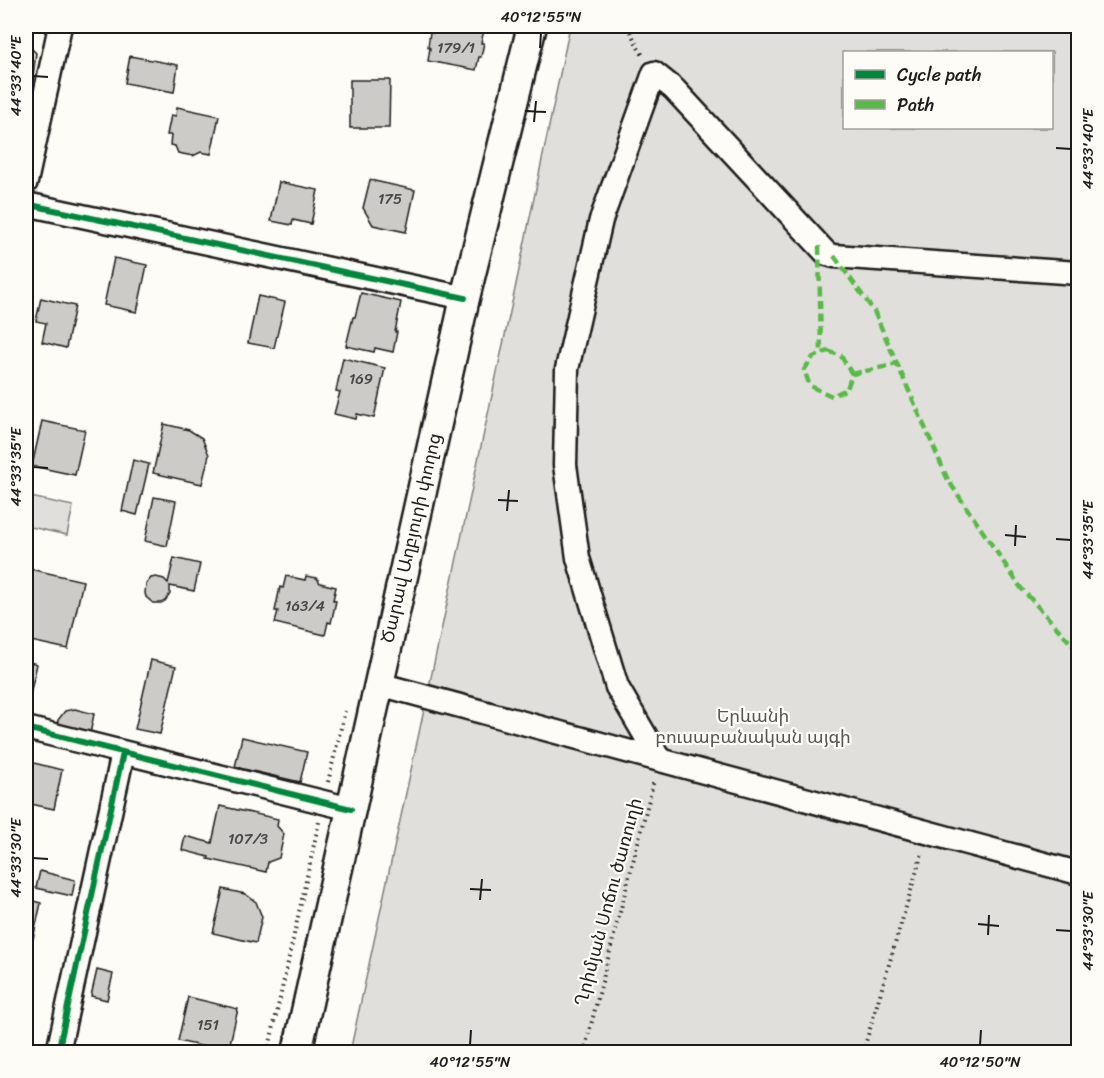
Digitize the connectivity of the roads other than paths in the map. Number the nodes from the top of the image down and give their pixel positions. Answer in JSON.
{"nodes":[{"id":1,"x":60,"y":26,"type":"edge"},
{"id":2,"x":532,"y":26,"type":"edge"},
{"id":3,"x":26,"y":182,"type":"edge"},
{"id":4,"x":26,"y":204,"type":"edge"},
{"id":5,"x":1078,"y":273,"type":"edge"},
{"id":6,"x":465,"y":298,"type":"junction"},
{"id":7,"x":379,"y":684,"type":"junction"},
{"id":8,"x":26,"y":728,"type":"edge"},
{"id":9,"x":123,"y":753,"type":"junction"},
{"id":10,"x":659,"y":759,"type":"junction"},
{"id":11,"x":351,"y":809,"type":"junction"},
{"id":12,"x":1078,"y":873,"type":"edge"},
{"id":13,"x":58,"y":1053,"type":"edge"},
{"id":14,"x":297,"y":1053,"type":"edge"}],
"edges":[{"from":1,"to":3,"type":"street"},
{"from":2,"to":6,"type":"main road","name":"Ծարավ Աղբյուրի փողոց"},
{"from":4,"to":6,"type":"street"},
{"from":5,"to":10,"type":"street"},
{"from":6,"to":7,"type":"main road","name":"Ծարավ Աղբյուրի փողոց"},
{"from":7,"to":10,"type":"street"},
{"from":7,"to":11,"type":"main road","name":"Ծարավ Աղբյուրի փողոց"},
{"from":8,"to":9,"type":"street"},
{"from":9,"to":11,"type":"street"},
{"from":9,"to":13,"type":"street"},
{"from":10,"to":12,"type":"street"},
{"from":11,"to":14,"type":"main road","name":"Ծարավ Աղբյուրի փողոց"}]}
